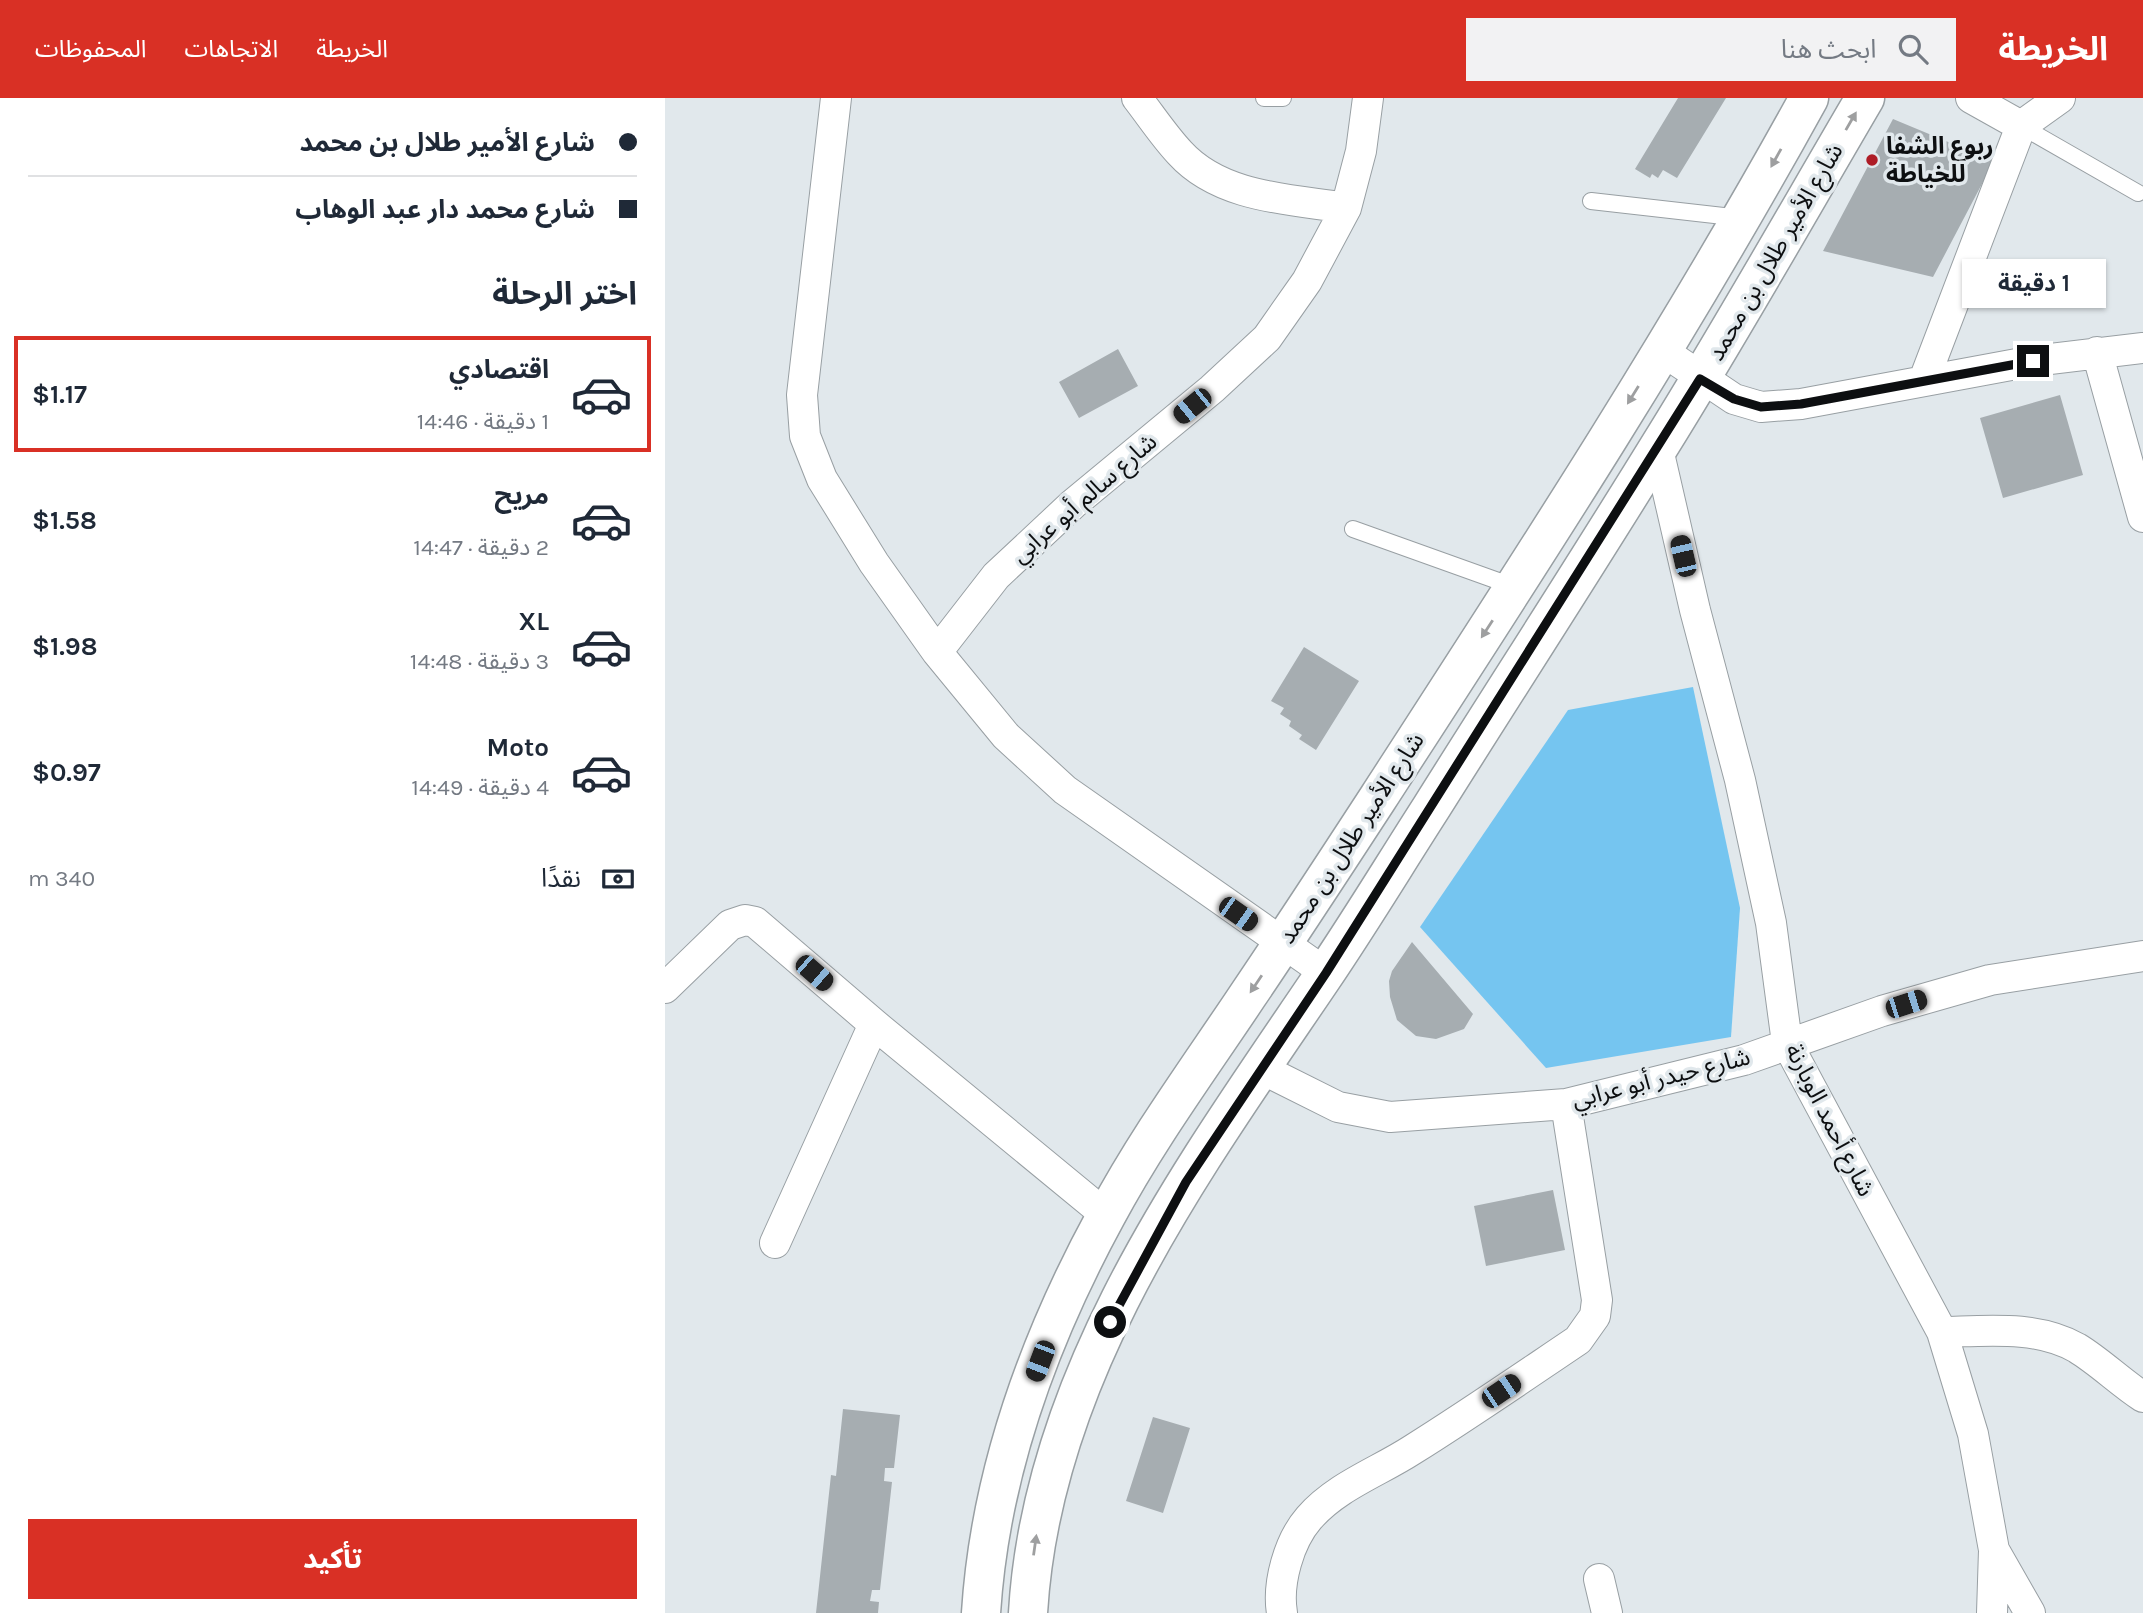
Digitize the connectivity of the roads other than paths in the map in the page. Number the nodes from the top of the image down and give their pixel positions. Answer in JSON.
{"nodes":[{"id":1,"x":836,"y":98,"type":"edge"},
{"id":2,"x":1137,"y":98,"type":"edge"},
{"id":3,"x":1264,"y":98,"type":"edge"},
{"id":4,"x":1283,"y":98,"type":"edge"},
{"id":5,"x":1368,"y":98,"type":"edge"},
{"id":6,"x":1809,"y":98,"type":"edge"},
{"id":7,"x":1865,"y":98,"type":"edge"},
{"id":8,"x":1971,"y":98,"type":"edge"},
{"id":9,"x":2060,"y":98,"type":"edge"},
{"id":10,"x":2021,"y":126,"type":"junction"},
{"id":11,"x":2138,"y":193,"type":"dead end"},
{"id":12,"x":1591,"y":201,"type":"dead end"},
{"id":13,"x":1346,"y":208,"type":"junction"},
{"id":14,"x":1743,"y":218,"type":"junction"},
{"id":15,"x":2143,"y":348,"type":"edge"},
{"id":16,"x":1661,"y":350,"type":"junction"},
{"id":17,"x":2097,"y":352,"type":"junction"},
{"id":18,"x":1700,"y":379,"type":"junction"},
{"id":19,"x":1924,"y":380,"type":"junction"},
{"id":20,"x":1658,"y":449,"type":"junction"},
{"id":21,"x":2143,"y":517,"type":"edge"},
{"id":22,"x":1353,"y":529,"type":"dead end"},
{"id":23,"x":1515,"y":587,"type":"junction"},
{"id":24,"x":937,"y":652,"type":"junction"},
{"id":25,"x":1282,"y":945,"type":"junction"},
{"id":26,"x":2143,"y":956,"type":"edge"},
{"id":27,"x":1326,"y":973,"type":"junction"},
{"id":28,"x":665,"y":988,"type":"edge"},
{"id":29,"x":874,"y":1024,"type":"junction"},
{"id":30,"x":1787,"y":1043,"type":"junction"},
{"id":31,"x":1260,"y":1069,"type":"junction"},
{"id":32,"x":1566,"y":1104,"type":"junction"},
{"id":33,"x":1106,"y":1215,"type":"junction"},
{"id":34,"x":775,"y":1243,"type":"dead end"},
{"id":35,"x":1942,"y":1332,"type":"junction"},
{"id":36,"x":2143,"y":1397,"type":"edge"},
{"id":37,"x":1994,"y":1549,"type":"junction"},
{"id":38,"x":1599,"y":1579,"type":"dead end"},
{"id":39,"x":981,"y":1613,"type":"edge"},
{"id":40,"x":1028,"y":1613,"type":"edge"},
{"id":41,"x":1282,"y":1613,"type":"edge"},
{"id":42,"x":1607,"y":1613,"type":"edge"},
{"id":43,"x":1992,"y":1613,"type":"edge"},
{"id":44,"x":2030,"y":1613,"type":"edge"}],
"edges":[{"from":1,"to":24,"type":"street"},
{"from":2,"to":13,"type":"street"},
{"from":3,"to":4,"type":"lane"},
{"from":5,"to":13,"type":"street","name":"شارع سالم أبو عرابي"},
{"from":6,"to":14,"type":"street","name":"شارع الأمير طلال بن محمد","one_way":true},
{"from":18,"to":7,"type":"street","name":"شارع الأمير طلال بن محمد","one_way":true},
{"from":8,"to":10,"type":"street"},
{"from":9,"to":10,"type":"street"},
{"from":10,"to":11,"type":"lane"},
{"from":10,"to":19,"type":"street"},
{"from":12,"to":14,"type":"lane"},
{"from":13,"to":24,"type":"street","name":"شارع سالم أبو عرابي"},
{"from":14,"to":16,"type":"street","name":"شارع الأمير طلال بن محمد"},
{"from":15,"to":17,"type":"street"},
{"from":16,"to":18,"type":"street"},
{"from":16,"to":23,"type":"street","name":"شارع الأمير طلال بن محمد","one_way":true},
{"from":17,"to":19,"type":"street"},
{"from":17,"to":21,"type":"street"},
{"from":18,"to":19,"type":"street"},
{"from":18,"to":20,"type":"street","name":"شارع الأمير طلال بن محمد"},
{"from":20,"to":27,"type":"street","name":"شارع الأمير طلال بن محمد"},
{"from":20,"to":30,"type":"street","name":"شارع أحمد الوبارنة"},
{"from":22,"to":23,"type":"lane"},
{"from":23,"to":25,"type":"street","name":"شارع الأمير طلال بن محمد","one_way":true},
{"from":24,"to":25,"type":"street"},
{"from":25,"to":27,"type":"street"},
{"from":25,"to":33,"type":"street","name":"شارع الأمير طلال بن محمد","one_way":true},
{"from":26,"to":30,"type":"street","name":"شارع حيدر أبو عرابي"},
{"from":27,"to":31,"type":"street","name":"شارع الأمير طلال بن محمد"},
{"from":28,"to":29,"type":"street"},
{"from":29,"to":33,"type":"street"},
{"from":29,"to":34,"type":"street"},
{"from":30,"to":32,"type":"street","name":"شارع حيدر أبو عرابي"},
{"from":30,"to":35,"type":"street","name":"شارع أحمد الوبارنة"},
{"from":31,"to":32,"type":"street","name":"شارع حيدر أبو عرابي"},
{"from":40,"to":31,"type":"street","name":"شارع الأمير طلال بن محمد","one_way":true},
{"from":32,"to":41,"type":"street"},
{"from":33,"to":39,"type":"street","name":"شارع الأمير طلال بن محمد"},
{"from":35,"to":36,"type":"street"},
{"from":35,"to":37,"type":"street","name":"شارع أحمد الوبارنة"},
{"from":37,"to":43,"type":"street","name":"شارع أحمد الوبارنة"},
{"from":37,"to":44,"type":"street"},
{"from":38,"to":42,"type":"street"}]}
